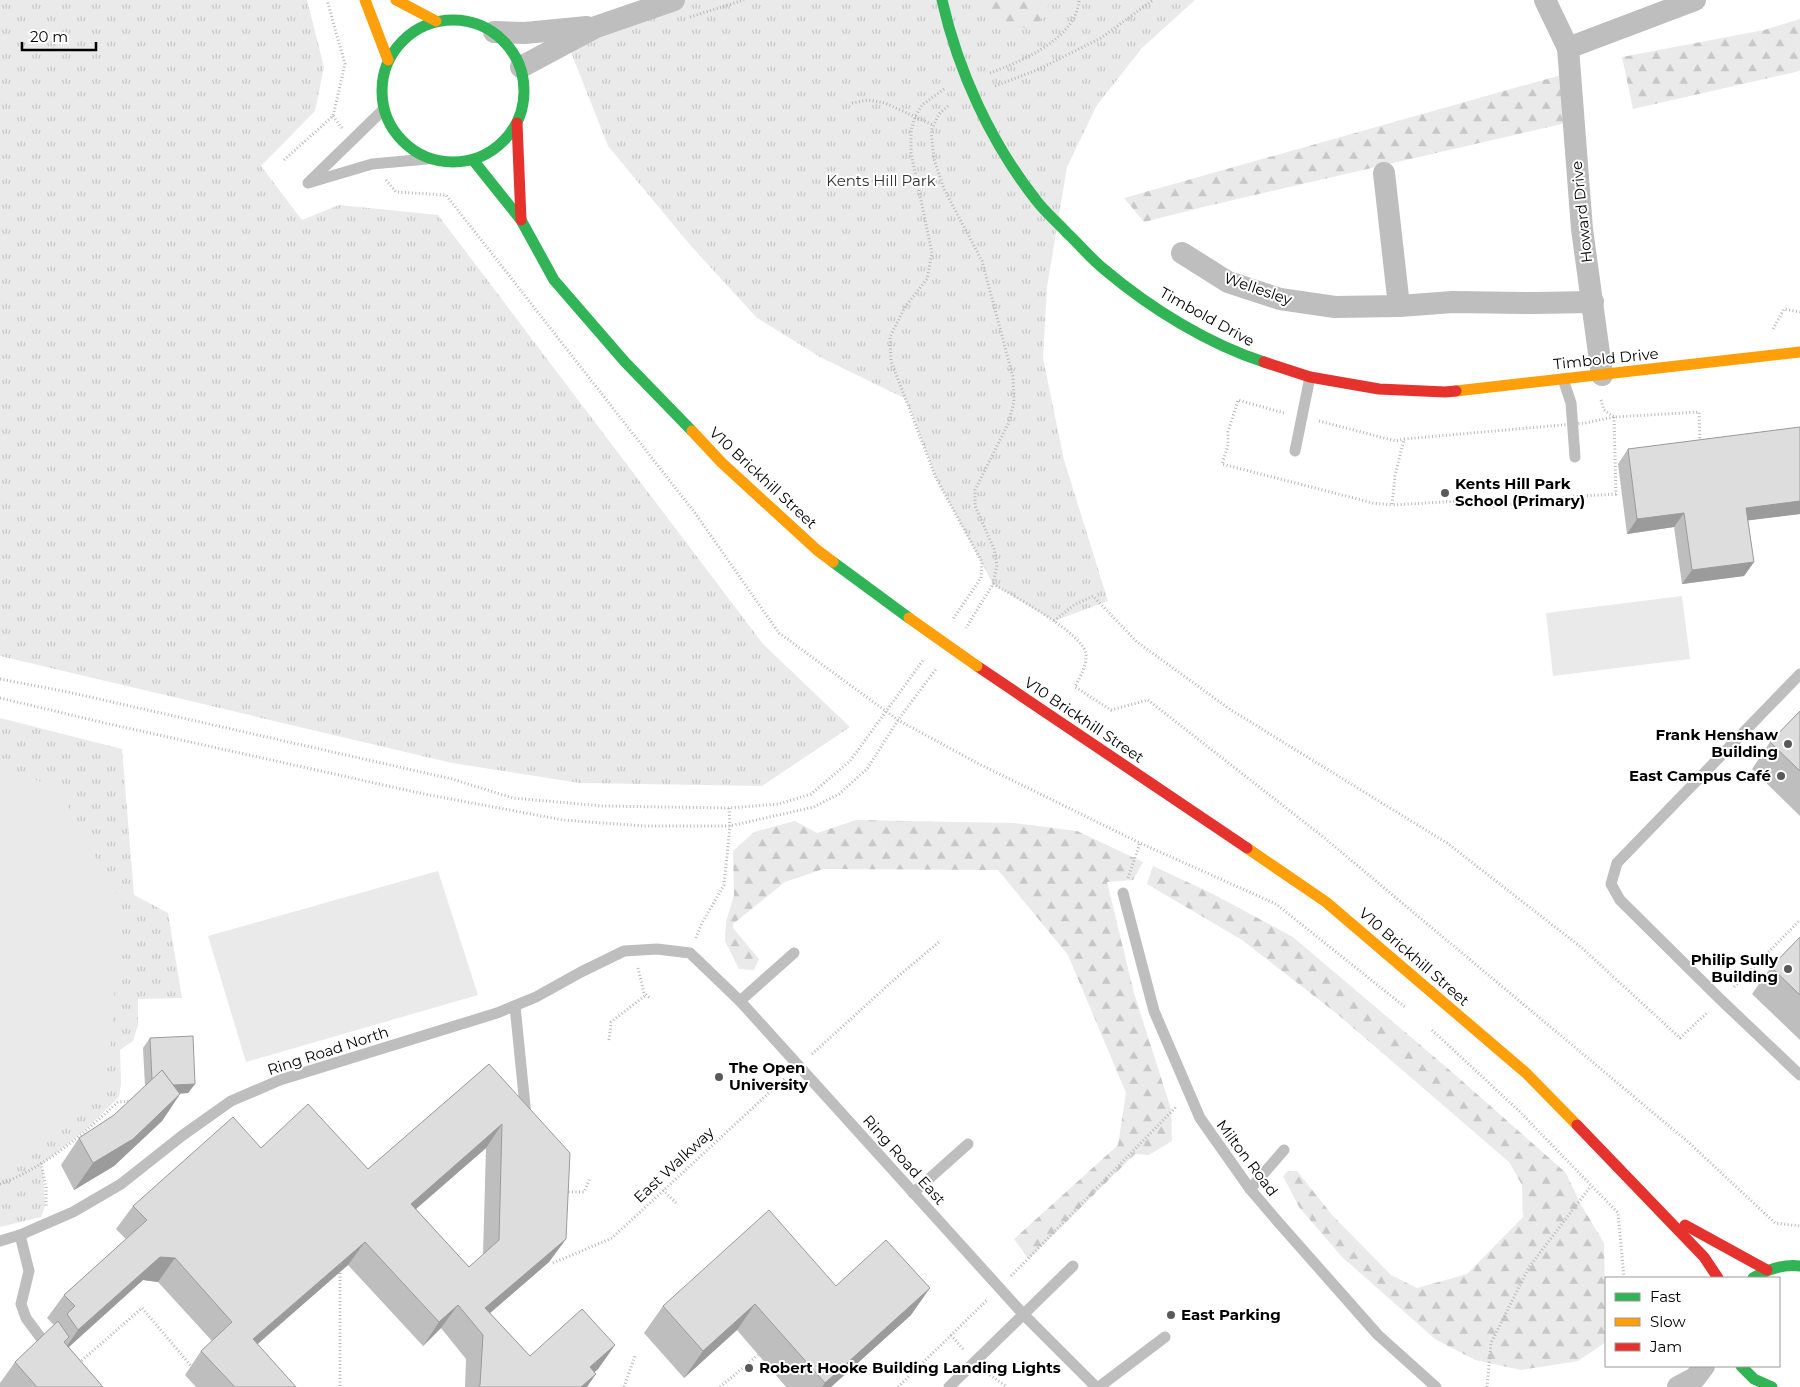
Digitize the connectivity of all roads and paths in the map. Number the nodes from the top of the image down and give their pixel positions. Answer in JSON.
{"nodes":[{"id":1,"x":327,"y":0,"type":"edge"},
{"id":2,"x":365,"y":0,"type":"edge"},
{"id":3,"x":396,"y":0,"type":"edge"},
{"id":4,"x":674,"y":0,"type":"edge"},
{"id":5,"x":942,"y":0,"type":"edge"},
{"id":6,"x":1079,"y":0,"type":"edge"},
{"id":7,"x":1154,"y":0,"type":"edge"},
{"id":8,"x":1545,"y":0,"type":"edge"},
{"id":9,"x":1695,"y":0,"type":"edge"},
{"id":10,"x":436,"y":21,"type":"junction"},
{"id":11,"x":596,"y":27,"type":"junction"},
{"id":12,"x":494,"y":32,"type":"junction"},
{"id":13,"x":1568,"y":48,"type":"junction"},
{"id":14,"x":388,"y":60,"type":"junction"},
{"id":15,"x":521,"y":68,"type":"junction"},
{"id":16,"x":967,"y":82,"type":"junction"},
{"id":17,"x":972,"y":95,"type":"junction"},
{"id":18,"x":852,"y":103,"type":"dead end"},
{"id":19,"x":383,"y":110,"type":"junction"},
{"id":20,"x":333,"y":116,"type":"junction"},
{"id":21,"x":915,"y":117,"type":"junction"},
{"id":22,"x":517,"y":123,"type":"junction"},
{"id":23,"x":933,"y":125,"type":"junction"},
{"id":24,"x":352,"y":140,"type":"junction"},
{"id":25,"x":427,"y":159,"type":"junction"},
{"id":26,"x":284,"y":160,"type":"dead end"},
{"id":27,"x":473,"y":160,"type":"junction"},
{"id":28,"x":372,"y":164,"type":"junction"},
{"id":29,"x":1384,"y":173,"type":"dead end"},
{"id":30,"x":521,"y":220,"type":"junction"},
{"id":31,"x":1182,"y":253,"type":"dead end"},
{"id":32,"x":1593,"y":302,"type":"junction"},
{"id":33,"x":1399,"y":306,"type":"junction"},
{"id":34,"x":1800,"y":352,"type":"edge"},
{"id":35,"x":1602,"y":375,"type":"junction"},
{"id":36,"x":1310,"y":377,"type":"junction"},
{"id":37,"x":1563,"y":379,"type":"junction"},
{"id":38,"x":1601,"y":400,"type":"dead end"},
{"id":39,"x":1614,"y":417,"type":"junction"},
{"id":40,"x":1571,"y":424,"type":"junction"},
{"id":41,"x":1228,"y":432,"type":"dead end"},
{"id":42,"x":1700,"y":444,"type":"edge"},
{"id":43,"x":1295,"y":451,"type":"dead end"},
{"id":44,"x":1575,"y":458,"type":"dead end"},
{"id":45,"x":1392,"y":505,"type":"junction"},
{"id":46,"x":1054,"y":621,"type":"junction"},
{"id":47,"x":948,"y":625,"type":"dead end"},
{"id":48,"x":926,"y":656,"type":"dead end"},
{"id":49,"x":1800,"y":674,"type":"edge"},
{"id":50,"x":0,"y":680,"type":"edge"},
{"id":51,"x":0,"y":698,"type":"edge"},
{"id":52,"x":886,"y":711,"type":"junction"},
{"id":53,"x":898,"y":720,"type":"junction"},
{"id":54,"x":729,"y":808,"type":"junction"},
{"id":55,"x":730,"y":826,"type":"junction"},
{"id":56,"x":1140,"y":843,"type":"junction"},
{"id":57,"x":1123,"y":893,"type":"joint"},
{"id":58,"x":1800,"y":920,"type":"edge"},
{"id":59,"x":939,"y":942,"type":"dead end"},
{"id":60,"x":635,"y":950,"type":"junction"},
{"id":61,"x":794,"y":952,"type":"dead end"},
{"id":62,"x":690,"y":953,"type":"junction"},
{"id":63,"x":1721,"y":1000,"type":"junction"},
{"id":64,"x":740,"y":1001,"type":"junction"},
{"id":65,"x":514,"y":1006,"type":"junction"},
{"id":66,"x":1406,"y":1007,"type":"dead end"},
{"id":67,"x":1428,"y":1026,"type":"dead end"},
{"id":68,"x":609,"y":1040,"type":"dead end"},
{"id":69,"x":798,"y":1066,"type":"junction"},
{"id":70,"x":1800,"y":1075,"type":"edge"},
{"id":71,"x":1188,"y":1094,"type":"junction"},
{"id":72,"x":138,"y":1101,"type":"edge"},
{"id":73,"x":527,"y":1130,"type":"edge"},
{"id":74,"x":968,"y":1144,"type":"dead end"},
{"id":75,"x":1284,"y":1150,"type":"dead end"},
{"id":76,"x":40,"y":1163,"type":"junction"},
{"id":77,"x":590,"y":1178,"type":"dead end"},
{"id":78,"x":0,"y":1184,"type":"edge"},
{"id":79,"x":1592,"y":1186,"type":"junction"},
{"id":80,"x":1250,"y":1188,"type":"junction"},
{"id":81,"x":663,"y":1190,"type":"junction"},
{"id":82,"x":557,"y":1192,"type":"edge"},
{"id":83,"x":913,"y":1194,"type":"junction"},
{"id":84,"x":676,"y":1203,"type":"dead end"},
{"id":85,"x":1664,"y":1213,"type":"junction"},
{"id":86,"x":42,"y":1226,"type":"junction"},
{"id":87,"x":1800,"y":1226,"type":"edge"},
{"id":88,"x":20,"y":1235,"type":"junction"},
{"id":89,"x":0,"y":1241,"type":"edge"},
{"id":90,"x":553,"y":1263,"type":"edge"},
{"id":91,"x":1073,"y":1266,"type":"dead end"},
{"id":92,"x":1800,"y":1266,"type":"edge"},
{"id":93,"x":1767,"y":1270,"type":"junction"},
{"id":94,"x":340,"y":1273,"type":"edge"},
{"id":95,"x":1624,"y":1277,"type":"edge"},
{"id":96,"x":1717,"y":1277,"type":"edge"},
{"id":97,"x":1755,"y":1277,"type":"edge"},
{"id":98,"x":1000,"y":1288,"type":"junction"},
{"id":99,"x":1024,"y":1315,"type":"junction"},
{"id":100,"x":1165,"y":1337,"type":"dead end"},
{"id":101,"x":758,"y":1355,"type":"dead end"},
{"id":102,"x":635,"y":1356,"type":"dead end"},
{"id":103,"x":192,"y":1367,"type":"dead end"},
{"id":104,"x":1703,"y":1367,"type":"edge"},
{"id":105,"x":1742,"y":1367,"type":"edge"},
{"id":106,"x":67,"y":1373,"type":"joint"},
{"id":107,"x":340,"y":1387,"type":"edge"},
{"id":108,"x":624,"y":1387,"type":"edge"},
{"id":109,"x":720,"y":1387,"type":"edge"},
{"id":110,"x":898,"y":1387,"type":"edge"},
{"id":111,"x":949,"y":1387,"type":"edge"},
{"id":112,"x":1098,"y":1387,"type":"edge"},
{"id":113,"x":1436,"y":1387,"type":"edge"},
{"id":114,"x":1487,"y":1387,"type":"edge"},
{"id":115,"x":1678,"y":1387,"type":"edge"},
{"id":116,"x":1772,"y":1387,"type":"edge"}],
"edges":[{"from":1,"to":20,"type":"path"},
{"from":2,"to":14,"type":"street"},
{"from":3,"to":10,"type":"street"},
{"from":4,"to":11,"type":"street"},
{"from":5,"to":16,"type":"street","name":"Timbold Drive"},
{"from":6,"to":16,"type":"path"},
{"from":7,"to":17,"type":"path"},
{"from":8,"to":13,"type":"street","name":"Howard Drive"},
{"from":9,"to":13,"type":"street"},
{"from":10,"to":12,"type":"street"},
{"from":10,"to":14,"type":"street"},
{"from":11,"to":12,"type":"street"},
{"from":11,"to":15,"type":"street"},
{"from":12,"to":15,"type":"street"},
{"from":13,"to":32,"type":"street","name":"Howard Drive"},
{"from":14,"to":19,"type":"street"},
{"from":15,"to":22,"type":"street"},
{"from":16,"to":17,"type":"street","name":"Timbold Drive"},
{"from":16,"to":21,"type":"path"},
{"from":17,"to":23,"type":"path"},
{"from":17,"to":36,"type":"street","name":"Timbold Drive"},
{"from":18,"to":21,"type":"path"},
{"from":19,"to":24,"type":"lane"},
{"from":19,"to":25,"type":"street"},
{"from":20,"to":24,"type":"path"},
{"from":20,"to":26,"type":"path"},
{"from":21,"to":23,"type":"path"},
{"from":21,"to":47,"type":"path"},
{"from":22,"to":27,"type":"street"},
{"from":22,"to":30,"type":"street","name":"V10 Brickhill Street"},
{"from":23,"to":46,"type":"path"},
{"from":24,"to":28,"type":"lane"},
{"from":25,"to":27,"type":"street"},
{"from":25,"to":28,"type":"lane"},
{"from":27,"to":30,"type":"street","name":"V10 Brickhill Street"},
{"from":28,"to":52,"type":"path"},
{"from":29,"to":33,"type":"street"},
{"from":30,"to":85,"type":"street","name":"V10 Brickhill Street","bridge":true},
{"from":31,"to":33,"type":"street","name":"Wellesley"},
{"from":32,"to":33,"type":"street","name":"Wellesley"},
{"from":32,"to":35,"type":"street","name":"Howard Drive"},
{"from":34,"to":35,"type":"street","name":"Timbold Drive"},
{"from":35,"to":37,"type":"street","name":"Timbold Drive"},
{"from":36,"to":37,"type":"street","name":"Timbold Drive"},
{"from":36,"to":43,"type":"lane"},
{"from":37,"to":40,"type":"lane"},
{"from":38,"to":39,"type":"path"},
{"from":39,"to":40,"type":"path"},
{"from":39,"to":42,"type":"path"},
{"from":39,"to":45,"type":"path"},
{"from":40,"to":44,"type":"lane"},
{"from":40,"to":45,"type":"path"},
{"from":41,"to":45,"type":"path"},
{"from":46,"to":63,"type":"path"},
{"from":46,"to":87,"type":"path"},
{"from":48,"to":52,"type":"path"},
{"from":49,"to":63,"type":"lane"},
{"from":50,"to":54,"type":"path"},
{"from":51,"to":55,"type":"path"},
{"from":52,"to":53,"type":"path"},
{"from":52,"to":54,"type":"path"},
{"from":53,"to":55,"type":"path"},
{"from":53,"to":56,"type":"path"},
{"from":54,"to":55,"type":"path"},
{"from":55,"to":62,"type":"path"},
{"from":56,"to":57,"type":"path"},
{"from":56,"to":66,"type":"path"},
{"from":57,"to":71,"type":"lane","name":"Milton Road"},
{"from":58,"to":63,"type":"path"},
{"from":59,"to":69,"type":"path","name":"East Walkway"},
{"from":60,"to":62,"type":"lane","name":"Ring Road North"},
{"from":60,"to":65,"type":"lane","name":"Ring Road North"},
{"from":60,"to":68,"type":"path"},
{"from":61,"to":64,"type":"lane"},
{"from":62,"to":64,"type":"lane","name":"Ring Road East"},
{"from":63,"to":70,"type":"lane"},
{"from":64,"to":69,"type":"lane","name":"Ring Road East"},
{"from":65,"to":73,"type":"lane"},
{"from":65,"to":86,"type":"lane","name":"Ring Road North"},
{"from":67,"to":79,"type":"path"},
{"from":69,"to":81,"type":"path","name":"East Walkway"},
{"from":69,"to":83,"type":"lane","name":"Ring Road East"},
{"from":71,"to":80,"type":"lane","name":"Milton Road"},
{"from":71,"to":98,"type":"path"},
{"from":72,"to":76,"type":"path"},
{"from":74,"to":83,"type":"lane"},
{"from":75,"to":80,"type":"lane"},
{"from":76,"to":78,"type":"path"},
{"from":76,"to":86,"type":"path"},
{"from":77,"to":82,"type":"path"},
{"from":79,"to":95,"type":"path"},
{"from":79,"to":114,"type":"path"},
{"from":80,"to":113,"type":"lane","name":"Milton Road"},
{"from":81,"to":84,"type":"path"},
{"from":81,"to":90,"type":"path","name":"East Walkway"},
{"from":83,"to":98,"type":"lane","name":"Ring Road East"},
{"from":85,"to":93,"type":"street","name":"V10 Brickhill Street"},
{"from":85,"to":96,"type":"street","name":"V10 Brickhill Street"},
{"from":86,"to":88,"type":"lane","name":"Ring Road North"},
{"from":88,"to":89,"type":"lane","name":"Ring Road North"},
{"from":88,"to":106,"type":"lane"},
{"from":91,"to":99,"type":"lane"},
{"from":92,"to":93,"type":"street"},
{"from":93,"to":97,"type":"street"},
{"from":94,"to":107,"type":"path"},
{"from":98,"to":99,"type":"lane","name":"Ring Road East"},
{"from":98,"to":110,"type":"path"},
{"from":99,"to":111,"type":"lane"},
{"from":99,"to":112,"type":"lane","name":"Ring Road East"},
{"from":100,"to":112,"type":"lane"},
{"from":101,"to":109,"type":"path"},
{"from":102,"to":108,"type":"path"},
{"from":103,"to":106,"type":"path"},
{"from":104,"to":115,"type":"street"},
{"from":105,"to":116,"type":"street"}]}
